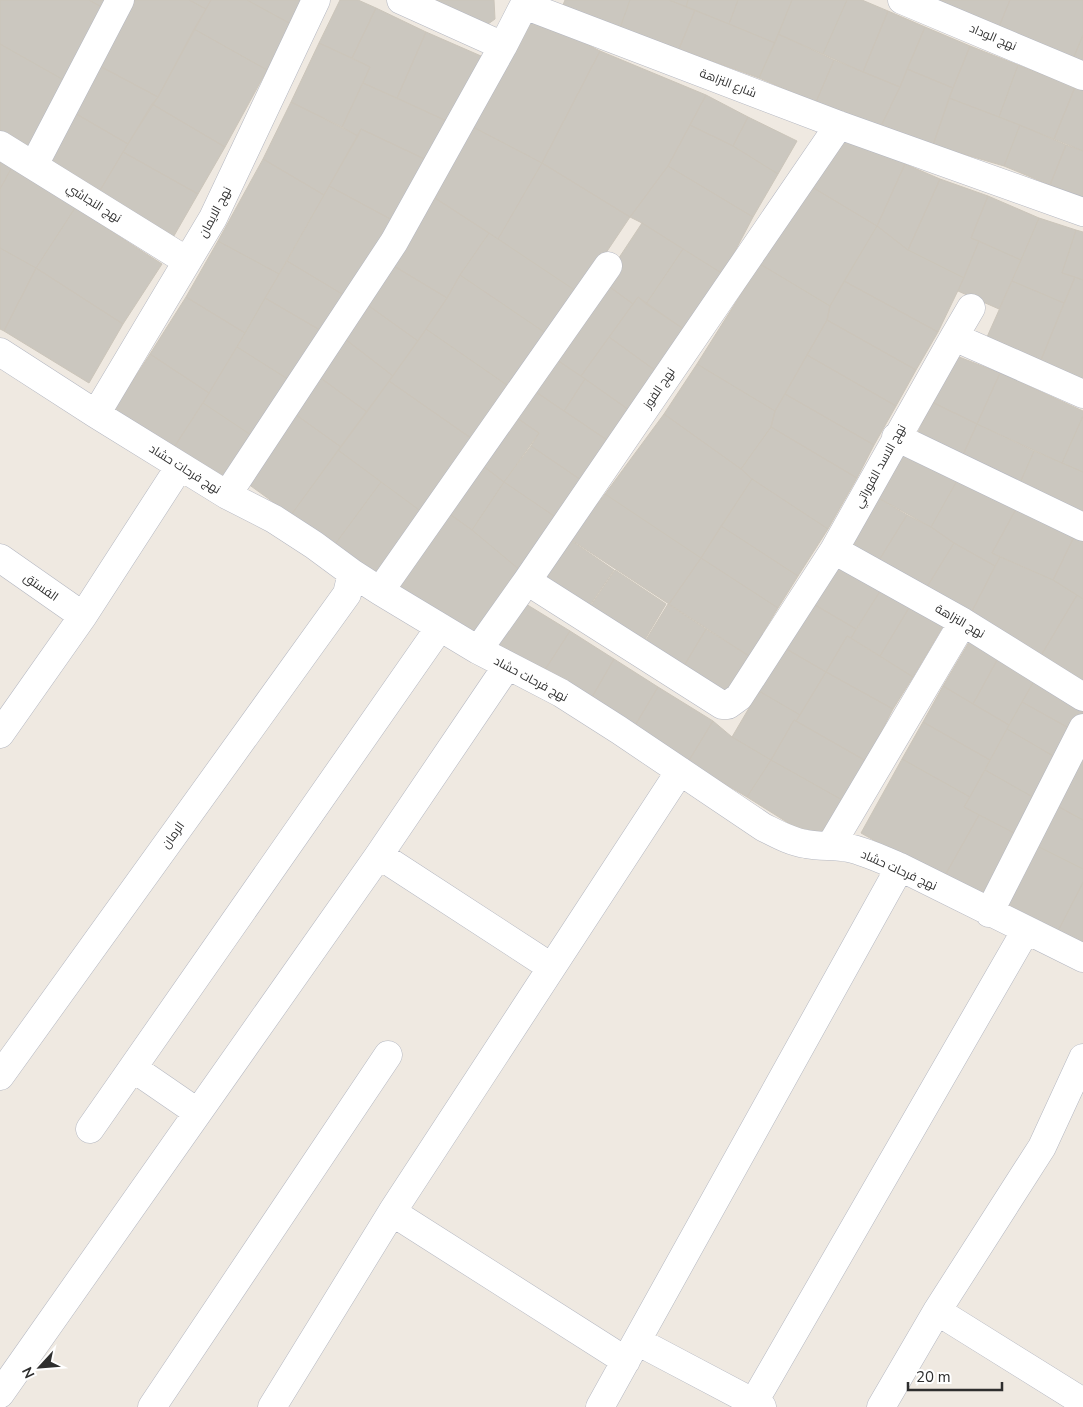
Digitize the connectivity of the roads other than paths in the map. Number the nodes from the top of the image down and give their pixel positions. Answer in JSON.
{"nodes":[{"id":1,"x":120,"y":0,"type":"edge"},
{"id":2,"x":316,"y":0,"type":"edge"},
{"id":3,"x":401,"y":0,"type":"edge"},
{"id":4,"x":902,"y":0,"type":"edge"},
{"id":5,"x":523,"y":2,"type":"edge"},
{"id":6,"x":502,"y":46,"type":"junction"},
{"id":7,"x":1083,"y":76,"type":"edge"},
{"id":8,"x":839,"y":125,"type":"junction"},
{"id":9,"x":0,"y":145,"type":"edge"},
{"id":10,"x":34,"y":165,"type":"junction"},
{"id":11,"x":1083,"y":212,"type":"edge"},
{"id":12,"x":187,"y":261,"type":"junction"},
{"id":13,"x":608,"y":266,"type":"dead end"},
{"id":14,"x":971,"y":308,"type":"dead end"},
{"id":15,"x":954,"y":337,"type":"junction"},
{"id":16,"x":0,"y":352,"type":"edge"},
{"id":17,"x":1083,"y":394,"type":"edge"},
{"id":18,"x":96,"y":414,"type":"junction"},
{"id":19,"x":896,"y":437,"type":"junction"},
{"id":20,"x":180,"y":466,"type":"junction"},
{"id":21,"x":227,"y":495,"type":"junction"},
{"id":22,"x":1083,"y":527,"type":"edge"},
{"id":23,"x":834,"y":550,"type":"junction"},
{"id":24,"x":0,"y":558,"type":"edge"},
{"id":25,"x":527,"y":581,"type":"junction"},
{"id":26,"x":349,"y":584,"type":"junction"},
{"id":27,"x":380,"y":591,"type":"junction"},
{"id":28,"x":83,"y":616,"type":"junction"},
{"id":29,"x":963,"y":622,"type":"junction"},
{"id":30,"x":440,"y":627,"type":"junction"},
{"id":31,"x":478,"y":650,"type":"junction"},
{"id":32,"x":507,"y":666,"type":"junction"},
{"id":33,"x":1083,"y":697,"type":"edge"},
{"id":34,"x":1083,"y":728,"type":"edge"},
{"id":35,"x":0,"y":734,"type":"edge"},
{"id":36,"x":680,"y":771,"type":"junction"},
{"id":37,"x":832,"y":845,"type":"junction"},
{"id":38,"x":379,"y":855,"type":"junction"},
{"id":39,"x":900,"y":867,"type":"junction"},
{"id":40,"x":989,"y":913,"type":"junction"},
{"id":41,"x":1026,"y":930,"type":"junction"},
{"id":42,"x":1083,"y":958,"type":"edge"},
{"id":43,"x":551,"y":967,"type":"junction"},
{"id":44,"x":388,"y":1055,"type":"dead end"},
{"id":45,"x":1083,"y":1058,"type":"edge"},
{"id":46,"x":133,"y":1068,"type":"junction"},
{"id":47,"x":0,"y":1076,"type":"edge"},
{"id":48,"x":197,"y":1112,"type":"junction"},
{"id":49,"x":90,"y":1129,"type":"dead end"},
{"id":50,"x":392,"y":1212,"type":"junction"},
{"id":51,"x":937,"y":1311,"type":"junction"},
{"id":52,"x":632,"y":1351,"type":"junction"},
{"id":53,"x":0,"y":1394,"type":"edge"},
{"id":54,"x":1081,"y":1401,"type":"edge"},
{"id":55,"x":756,"y":1405,"type":"edge"},
{"id":56,"x":152,"y":1407,"type":"edge"},
{"id":57,"x":272,"y":1407,"type":"edge"},
{"id":58,"x":600,"y":1407,"type":"edge"},
{"id":59,"x":881,"y":1407,"type":"edge"}],
"edges":[{"from":1,"to":10,"type":"street"},
{"from":2,"to":12,"type":"street","name":"نهج الايمان"},
{"from":3,"to":6,"type":"street"},
{"from":4,"to":7,"type":"street","name":"نهج الوداد"},
{"from":5,"to":6,"type":"street","name":"شارع النزاهة"},
{"from":5,"to":8,"type":"street","name":"شارع النزاهة"},
{"from":6,"to":21,"type":"street","name":"شارع النزاهة"},
{"from":8,"to":11,"type":"street","name":"شارع النزاهة"},
{"from":8,"to":25,"type":"street","name":"نهج الفوز"},
{"from":9,"to":10,"type":"street","name":"نهج النجاشي"},
{"from":10,"to":12,"type":"street","name":"نهج النجاشي"},
{"from":12,"to":18,"type":"street","name":"نهج الايمان"},
{"from":13,"to":27,"type":"street"},
{"from":14,"to":15,"type":"street","name":"نهج الاسد الفوراتي"},
{"from":15,"to":17,"type":"street"},
{"from":15,"to":19,"type":"street","name":"نهج الاسد الفوراتي"},
{"from":16,"to":18,"type":"street","name":"نهج فرحات حشاد"},
{"from":18,"to":20,"type":"street","name":"نهج فرحات حشاد"},
{"from":19,"to":22,"type":"street"},
{"from":19,"to":23,"type":"street","name":"نهج الاسد الفوراتي"},
{"from":20,"to":21,"type":"street","name":"نهج فرحات حشاد"},
{"from":20,"to":28,"type":"street"},
{"from":21,"to":26,"type":"street","name":"نهج فرحات حشاد"},
{"from":23,"to":25,"type":"street","name":"نهج الاسد الفوراتي"},
{"from":23,"to":29,"type":"street","name":"نهج النزاهة"},
{"from":24,"to":28,"type":"street","name":"الفستق"},
{"from":25,"to":31,"type":"street","name":"نهج الفوز"},
{"from":26,"to":27,"type":"street","name":"نهج فرحات حشاد"},
{"from":26,"to":47,"type":"street","name":"الرمان"},
{"from":27,"to":30,"type":"street","name":"نهج فرحات حشاد"},
{"from":28,"to":35,"type":"street"},
{"from":29,"to":33,"type":"street","name":"نهج النزاهة"},
{"from":29,"to":37,"type":"street"},
{"from":30,"to":31,"type":"street","name":"نهج فرحات حشاد"},
{"from":30,"to":46,"type":"street"},
{"from":31,"to":32,"type":"street","name":"نهج فرحات حشاد"},
{"from":32,"to":36,"type":"street","name":"نهج فرحات حشاد"},
{"from":32,"to":38,"type":"street"},
{"from":34,"to":40,"type":"street"},
{"from":36,"to":37,"type":"street","name":"نهج فرحات حشاد"},
{"from":36,"to":43,"type":"street"},
{"from":37,"to":39,"type":"street","name":"نهج فرحات حشاد"},
{"from":38,"to":43,"type":"street"},
{"from":38,"to":48,"type":"street"},
{"from":39,"to":40,"type":"street","name":"نهج فرحات حشاد"},
{"from":39,"to":52,"type":"street"},
{"from":40,"to":41,"type":"street","name":"نهج فرحات حشاد"},
{"from":41,"to":42,"type":"street","name":"نهج فرحات حشاد"},
{"from":41,"to":55,"type":"street"},
{"from":43,"to":50,"type":"street"},
{"from":44,"to":56,"type":"street"},
{"from":45,"to":51,"type":"street"},
{"from":46,"to":48,"type":"street"},
{"from":46,"to":49,"type":"street"},
{"from":48,"to":53,"type":"street"},
{"from":50,"to":52,"type":"street"},
{"from":50,"to":57,"type":"street"},
{"from":51,"to":54,"type":"street"},
{"from":51,"to":59,"type":"street"},
{"from":52,"to":55,"type":"street"},
{"from":52,"to":58,"type":"street"}]}
